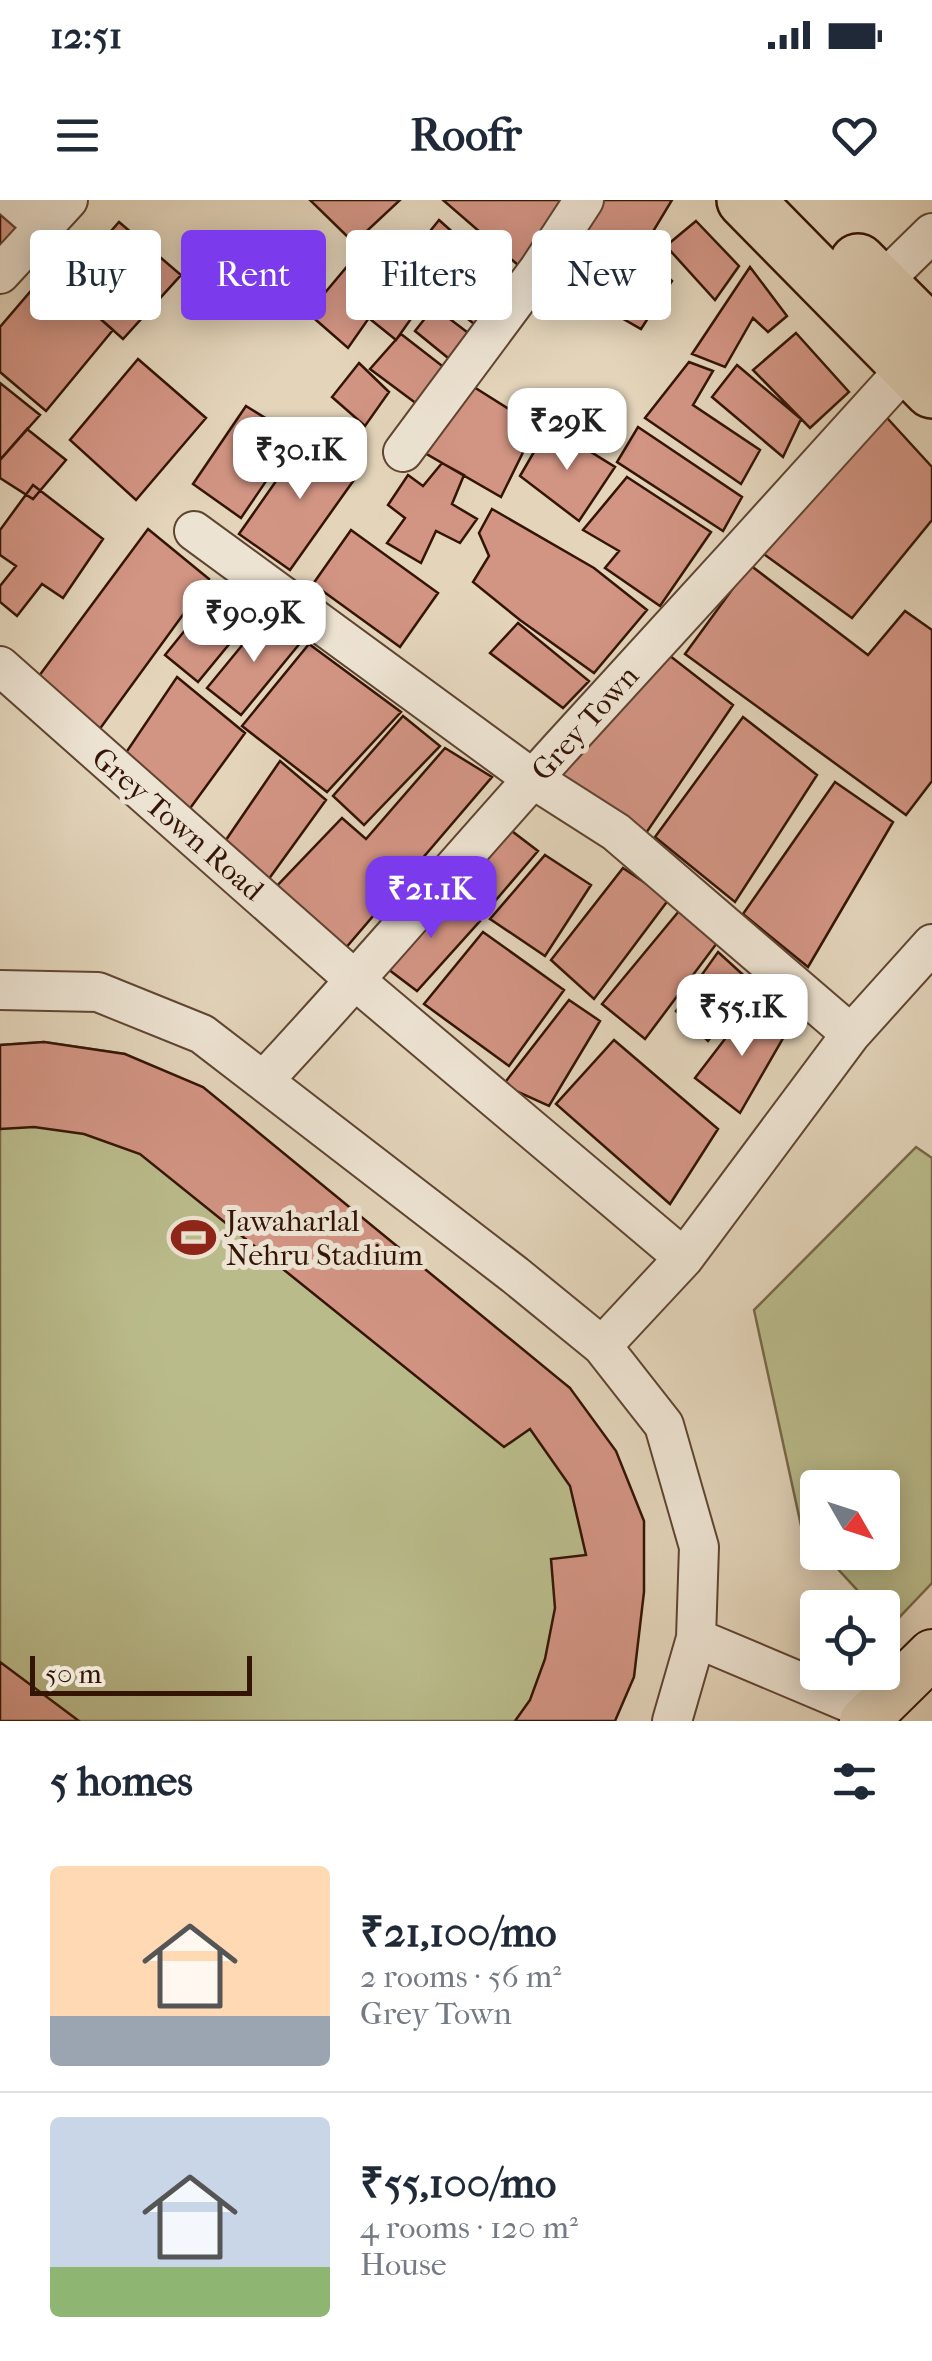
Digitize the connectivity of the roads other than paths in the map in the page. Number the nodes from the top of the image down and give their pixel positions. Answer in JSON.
{"nodes":[{"id":1,"x":14,"y":200,"type":"edge"},
{"id":2,"x":584,"y":200,"type":"edge"},
{"id":3,"x":744,"y":200,"type":"edge"},
{"id":4,"x":796,"y":200,"type":"edge"},
{"id":5,"x":57,"y":214,"type":"edge"},
{"id":6,"x":932,"y":233,"type":"edge"},
{"id":7,"x":0,"y":274,"type":"edge"},
{"id":8,"x":880,"y":284,"type":"junction"},
{"id":9,"x":924,"y":364,"type":"edge"},
{"id":10,"x":403,"y":452,"type":"dead end"},
{"id":11,"x":194,"y":531,"type":"dead end"},
{"id":12,"x":0,"y":666,"type":"edge"},
{"id":13,"x":534,"y":779,"type":"junction"},
{"id":14,"x":932,"y":944,"type":"edge"},
{"id":15,"x":356,"y":981,"type":"junction"},
{"id":16,"x":0,"y":990,"type":"edge"},
{"id":17,"x":851,"y":1034,"type":"junction"},
{"id":18,"x":264,"y":1081,"type":"junction"},
{"id":19,"x":684,"y":1258,"type":"junction"},
{"id":20,"x":602,"y":1346,"type":"junction"},
{"id":21,"x":696,"y":1638,"type":"junction"},
{"id":22,"x":932,"y":1654,"type":"edge"},
{"id":23,"x":869,"y":1717,"type":"edge"},
{"id":24,"x":672,"y":1721,"type":"edge"}],
"edges":[{"from":1,"to":5,"type":"street"},
{"from":2,"to":10,"type":"street"},
{"from":3,"to":9,"type":"highway"},
{"from":4,"to":8,"type":"highway"},
{"from":5,"to":7,"type":"street"},
{"from":6,"to":8,"type":"street"},
{"from":8,"to":9,"type":"highway"},
{"from":9,"to":13,"type":"street","name":"Grey Town"},
{"from":11,"to":13,"type":"street"},
{"from":12,"to":15,"type":"street","name":"Grey Town Road"},
{"from":13,"to":15,"type":"street","name":"Grey Town"},
{"from":13,"to":17,"type":"street"},
{"from":14,"to":17,"type":"street"},
{"from":15,"to":18,"type":"street","name":"Grey Town"},
{"from":15,"to":19,"type":"street","name":"Grey Town Road"},
{"from":16,"to":18,"type":"street"},
{"from":17,"to":19,"type":"street"},
{"from":18,"to":20,"type":"street"},
{"from":19,"to":20,"type":"street"},
{"from":20,"to":21,"type":"street"},
{"from":21,"to":23,"type":"street"},
{"from":21,"to":24,"type":"street"},
{"from":22,"to":23,"type":"main road"}]}
